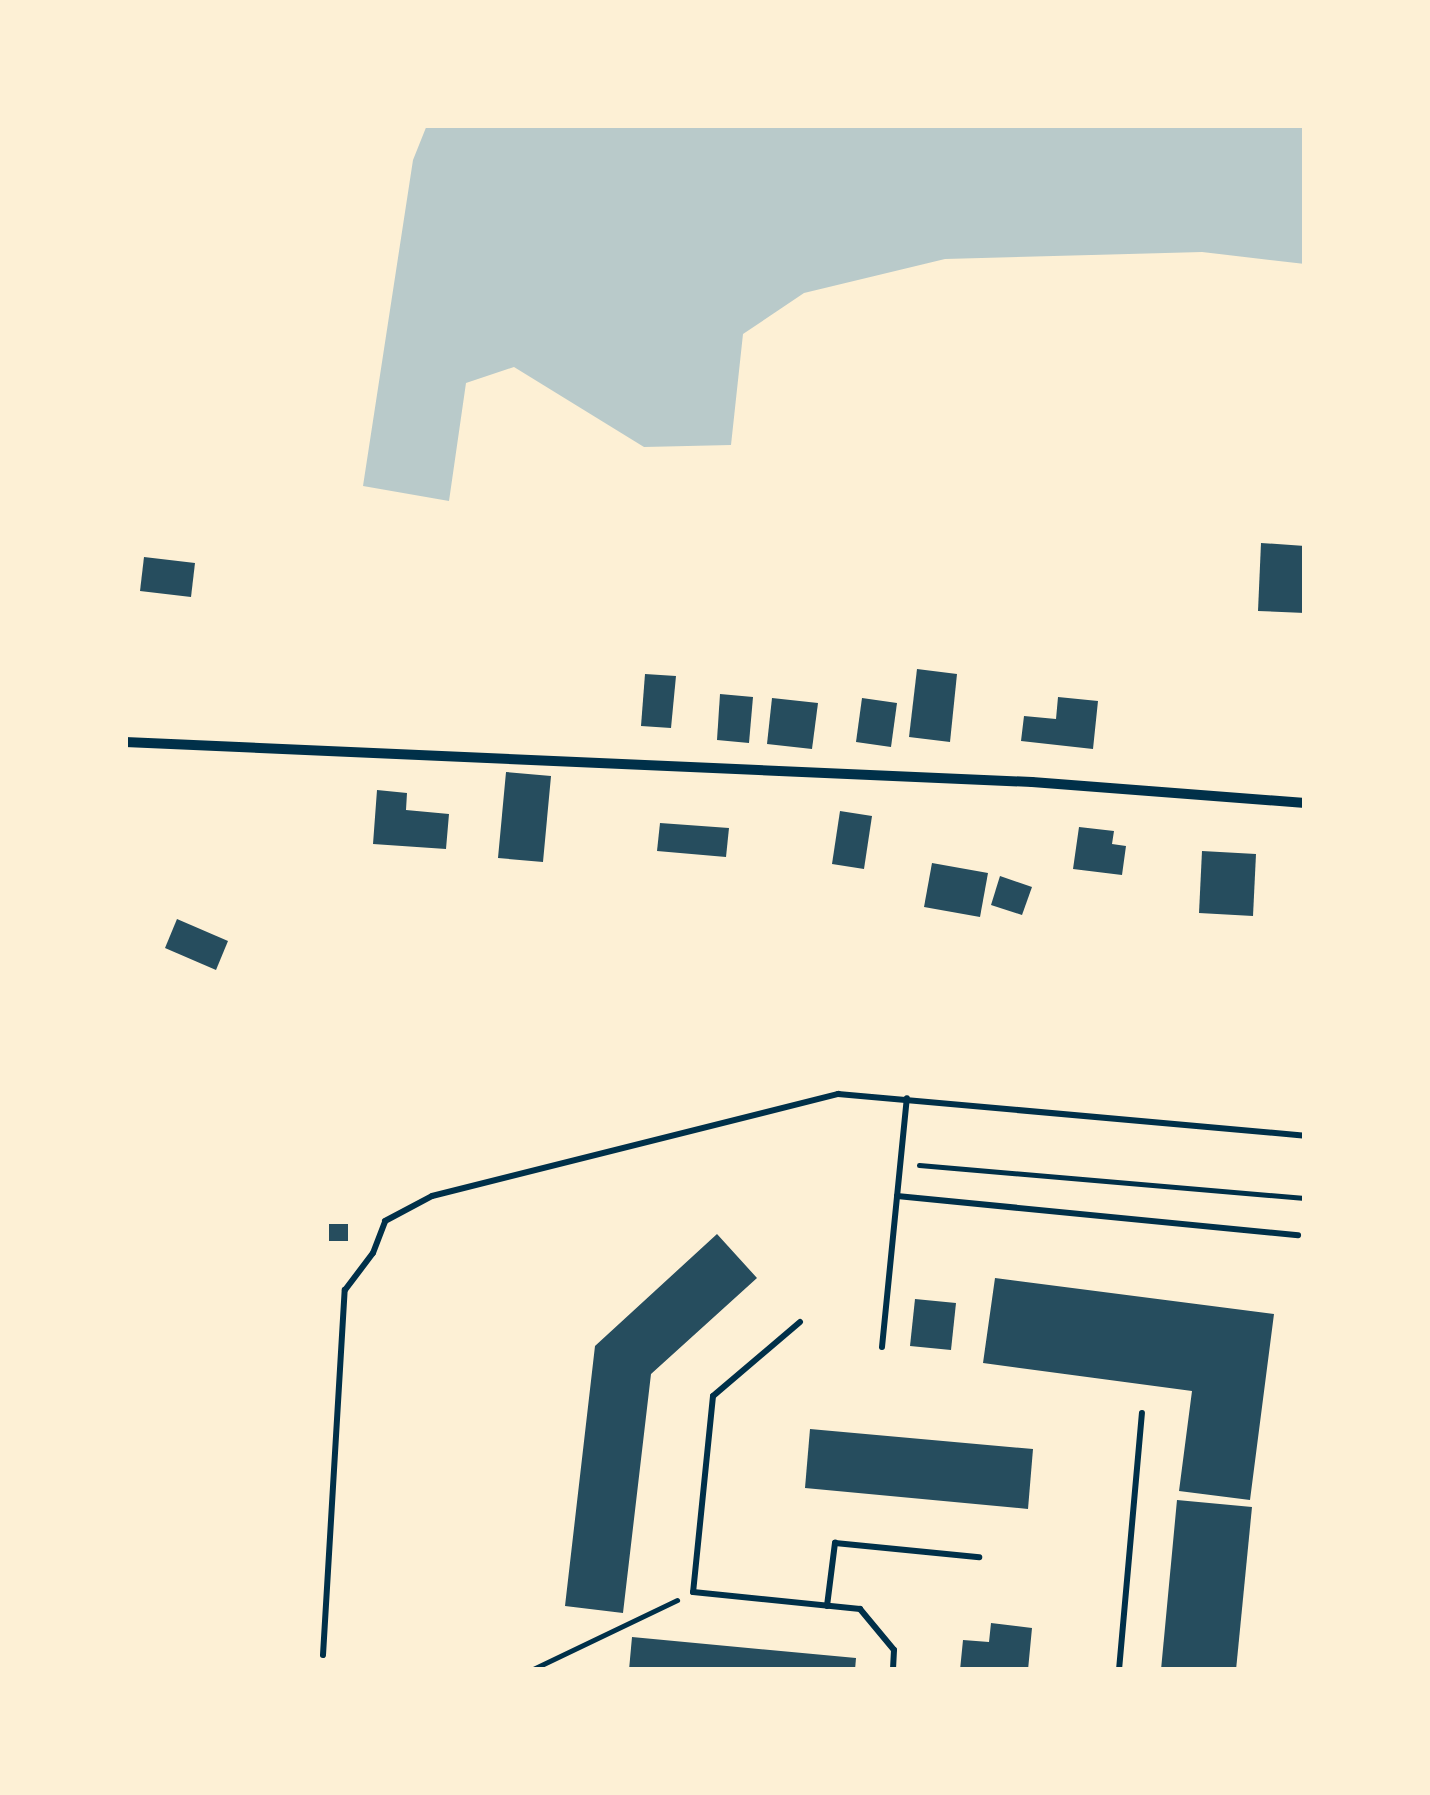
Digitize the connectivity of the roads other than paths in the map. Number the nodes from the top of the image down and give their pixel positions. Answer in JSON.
{"nodes":[{"id":1,"x":125,"y":742,"type":"edge"},
{"id":2,"x":1305,"y":803,"type":"edge"},
{"id":3,"x":907,"y":1098,"type":"junction"},
{"id":4,"x":1305,"y":1136,"type":"edge"},
{"id":5,"x":897,"y":1196,"type":"junction"},
{"id":6,"x":1298,"y":1235,"type":"dead end"},
{"id":7,"x":800,"y":1322,"type":"dead end"},
{"id":8,"x":882,"y":1347,"type":"dead end"},
{"id":9,"x":1142,"y":1413,"type":"dead end"},
{"id":10,"x":979,"y":1557,"type":"dead end"},
{"id":11,"x":827,"y":1606,"type":"junction"},
{"id":12,"x":322,"y":1655,"type":"dead end"},
{"id":13,"x":893,"y":1670,"type":"edge"},
{"id":14,"x":1119,"y":1670,"type":"edge"}],
"edges":[{"from":1,"to":2,"type":"street"},
{"from":3,"to":4,"type":"lane"},
{"from":3,"to":5,"type":"lane"},
{"from":3,"to":12,"type":"lane"},
{"from":5,"to":6,"type":"lane"},
{"from":5,"to":8,"type":"lane"},
{"from":7,"to":11,"type":"lane"},
{"from":9,"to":14,"type":"lane"},
{"from":10,"to":11,"type":"lane"},
{"from":11,"to":13,"type":"lane"}]}
